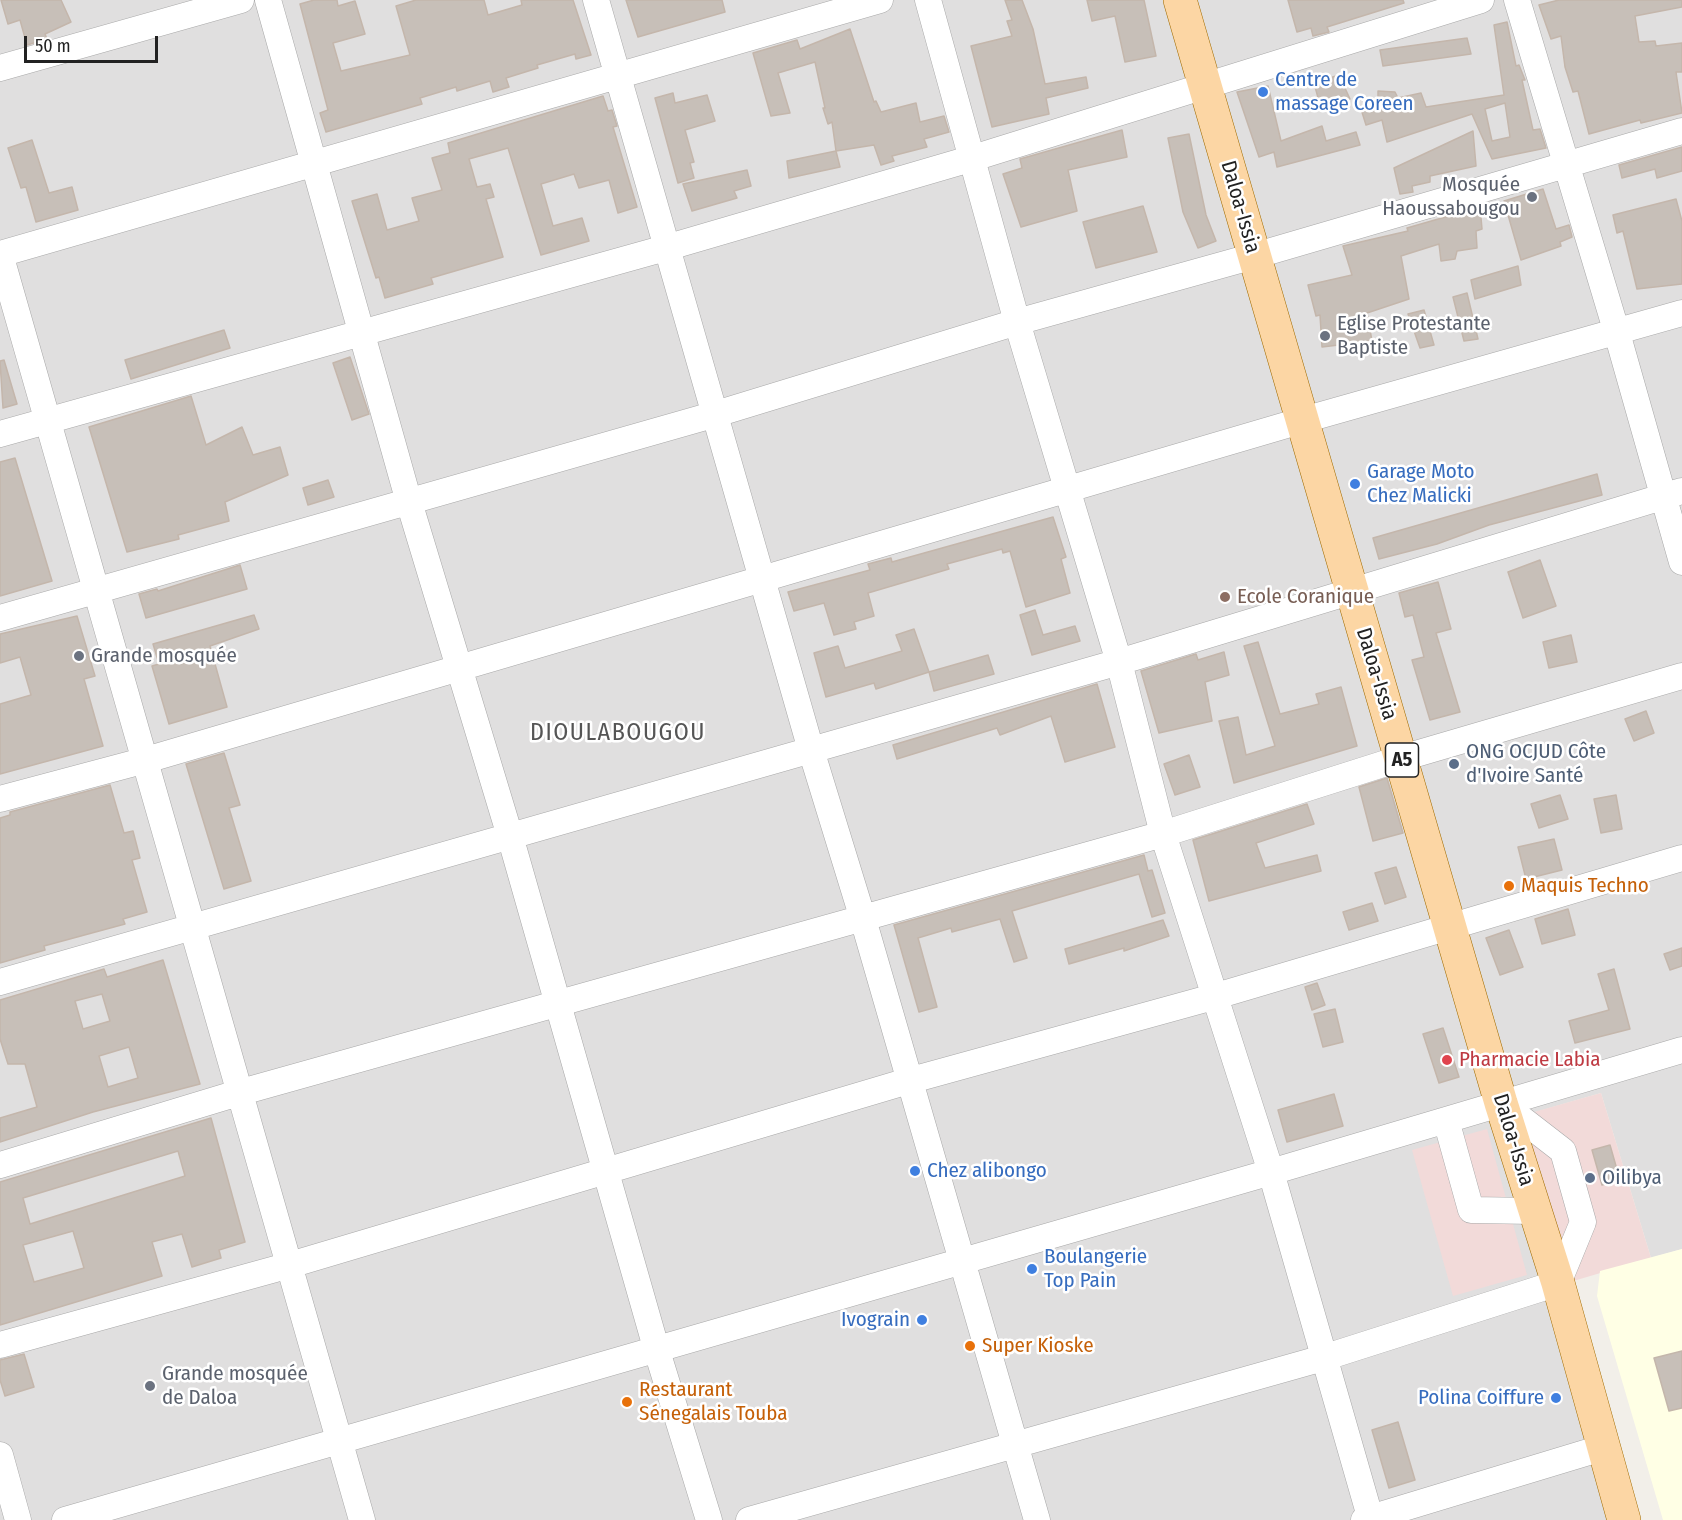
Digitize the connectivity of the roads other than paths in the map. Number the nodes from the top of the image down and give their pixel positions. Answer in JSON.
{"nodes":[{"id":1,"x":241,"y":0,"type":"edge"},
{"id":2,"x":268,"y":0,"type":"edge"},
{"id":3,"x":596,"y":0,"type":"edge"},
{"id":4,"x":880,"y":0,"type":"edge"},
{"id":5,"x":928,"y":0,"type":"edge"},
{"id":6,"x":1180,"y":0,"type":"edge"},
{"id":7,"x":1481,"y":0,"type":"edge"},
{"id":8,"x":1517,"y":0,"type":"edge"},
{"id":9,"x":0,"y":68,"type":"edge"},
{"id":10,"x":618,"y":75,"type":"junction"},
{"id":11,"x":1204,"y":86,"type":"junction"},
{"id":12,"x":1682,"y":131,"type":"edge"},
{"id":13,"x":970,"y":159,"type":"junction"},
{"id":14,"x":1567,"y":163,"type":"junction"},
{"id":15,"x":314,"y":165,"type":"junction"},
{"id":16,"x":669,"y":247,"type":"junction"},
{"id":17,"x":0,"y":254,"type":"edge"},
{"id":18,"x":1254,"y":256,"type":"junction"},
{"id":19,"x":1682,"y":313,"type":"edge"},
{"id":20,"x":1017,"y":322,"type":"junction"},
{"id":21,"x":362,"y":333,"type":"junction"},
{"id":22,"x":1617,"y":333,"type":"junction"},
{"id":23,"x":716,"y":414,"type":"junction"},
{"id":24,"x":46,"y":421,"type":"junction"},
{"id":25,"x":1300,"y":421,"type":"junction"},
{"id":26,"x":0,"y":434,"type":"edge"},
{"id":27,"x":1066,"y":491,"type":"junction"},
{"id":28,"x":1673,"y":494,"type":"edge"},
{"id":29,"x":409,"y":502,"type":"junction"},
{"id":30,"x":1682,"y":562,"type":"edge"},
{"id":31,"x":764,"y":579,"type":"junction"},
{"id":32,"x":94,"y":591,"type":"junction"},
{"id":33,"x":1352,"y":592,"type":"junction"},
{"id":34,"x":0,"y":618,"type":"edge"},
{"id":35,"x":1119,"y":662,"type":"junction"},
{"id":36,"x":459,"y":666,"type":"junction"},
{"id":37,"x":1682,"y":676,"type":"edge"},
{"id":38,"x":812,"y":750,"type":"junction"},
{"id":39,"x":1402,"y":758,"type":"junction"},
{"id":40,"x":146,"y":760,"type":"junction"},
{"id":41,"x":0,"y":800,"type":"edge"},
{"id":42,"x":1163,"y":834,"type":"junction"},
{"id":43,"x":510,"y":836,"type":"junction"},
{"id":44,"x":1682,"y":858,"type":"edge"},
{"id":45,"x":863,"y":919,"type":"junction"},
{"id":46,"x":193,"y":926,"type":"junction"},
{"id":47,"x":1449,"y":926,"type":"junction"},
{"id":48,"x":0,"y":982,"type":"edge"},
{"id":49,"x":1213,"y":997,"type":"junction"},
{"id":50,"x":559,"y":1006,"type":"junction"},
{"id":51,"x":1682,"y":1050,"type":"edge"},
{"id":52,"x":908,"y":1081,"type":"junction"},
{"id":53,"x":238,"y":1093,"type":"junction"},
{"id":54,"x":1501,"y":1103,"type":"junction"},
{"id":55,"x":1446,"y":1120,"type":"junction"},
{"id":56,"x":0,"y":1165,"type":"edge"},
{"id":57,"x":606,"y":1172,"type":"junction"},
{"id":58,"x":1271,"y":1172,"type":"junction"},
{"id":59,"x":1535,"y":1211,"type":"junction"},
{"id":60,"x":961,"y":1260,"type":"junction"},
{"id":61,"x":290,"y":1265,"type":"junction"},
{"id":62,"x":1558,"y":1283,"type":"junction"},
{"id":63,"x":0,"y":1345,"type":"edge"},
{"id":64,"x":657,"y":1351,"type":"junction"},
{"id":65,"x":1323,"y":1358,"type":"junction"},
{"id":66,"x":340,"y":1441,"type":"junction"},
{"id":67,"x":1017,"y":1446,"type":"junction"},
{"id":68,"x":1605,"y":1448,"type":"junction"},
{"id":69,"x":0,"y":1455,"type":"edge"},
{"id":70,"x":1369,"y":1519,"type":"edge"},
{"id":71,"x":18,"y":1520,"type":"edge"},
{"id":72,"x":65,"y":1520,"type":"edge"},
{"id":73,"x":362,"y":1520,"type":"edge"},
{"id":74,"x":709,"y":1520,"type":"edge"},
{"id":75,"x":749,"y":1520,"type":"edge"},
{"id":76,"x":1037,"y":1520,"type":"edge"},
{"id":77,"x":1624,"y":1520,"type":"edge"}],
"edges":[{"from":1,"to":9,"type":"street"},
{"from":2,"to":15,"type":"street"},
{"from":3,"to":10,"type":"street"},
{"from":4,"to":10,"type":"street"},
{"from":5,"to":13,"type":"street"},
{"from":6,"to":11,"type":"main road","name":"Daloa-Issia","number":"A5"},
{"from":7,"to":11,"type":"street"},
{"from":8,"to":14,"type":"street"},
{"from":10,"to":15,"type":"street"},
{"from":10,"to":16,"type":"street"},
{"from":11,"to":13,"type":"street"},
{"from":11,"to":18,"type":"main road","name":"Daloa-Issia","number":"A5"},
{"from":12,"to":14,"type":"street"},
{"from":13,"to":16,"type":"street"},
{"from":13,"to":20,"type":"street"},
{"from":14,"to":18,"type":"street"},
{"from":14,"to":22,"type":"street"},
{"from":15,"to":17,"type":"street"},
{"from":15,"to":21,"type":"street"},
{"from":16,"to":21,"type":"street"},
{"from":16,"to":23,"type":"street"},
{"from":17,"to":24,"type":"street"},
{"from":18,"to":20,"type":"street"},
{"from":18,"to":25,"type":"main road","name":"Daloa-Issia","number":"A5"},
{"from":19,"to":22,"type":"street"},
{"from":20,"to":23,"type":"street"},
{"from":20,"to":27,"type":"street"},
{"from":21,"to":24,"type":"street"},
{"from":21,"to":29,"type":"street"},
{"from":22,"to":25,"type":"street"},
{"from":22,"to":28,"type":"street"},
{"from":23,"to":29,"type":"street"},
{"from":23,"to":31,"type":"street"},
{"from":24,"to":26,"type":"street"},
{"from":24,"to":32,"type":"street"},
{"from":25,"to":27,"type":"street"},
{"from":25,"to":33,"type":"main road","name":"Daloa-Issia","number":"A5"},
{"from":27,"to":31,"type":"street"},
{"from":27,"to":35,"type":"street"},
{"from":28,"to":30,"type":"street"},
{"from":28,"to":33,"type":"street"},
{"from":29,"to":32,"type":"street"},
{"from":29,"to":36,"type":"street"},
{"from":31,"to":36,"type":"street"},
{"from":31,"to":38,"type":"street"},
{"from":32,"to":34,"type":"street"},
{"from":32,"to":40,"type":"street"},
{"from":33,"to":35,"type":"street"},
{"from":33,"to":39,"type":"main road","name":"Daloa-Issia","number":"A5"},
{"from":35,"to":38,"type":"street"},
{"from":35,"to":42,"type":"street"},
{"from":36,"to":40,"type":"street"},
{"from":36,"to":43,"type":"street"},
{"from":37,"to":39,"type":"street"},
{"from":38,"to":43,"type":"street"},
{"from":38,"to":45,"type":"street"},
{"from":39,"to":42,"type":"street"},
{"from":39,"to":47,"type":"main road","name":"Daloa-Issia","number":"A5"},
{"from":40,"to":41,"type":"street"},
{"from":40,"to":46,"type":"street"},
{"from":42,"to":45,"type":"street"},
{"from":42,"to":49,"type":"street"},
{"from":43,"to":46,"type":"street"},
{"from":43,"to":50,"type":"street"},
{"from":44,"to":47,"type":"street"},
{"from":45,"to":50,"type":"street"},
{"from":45,"to":52,"type":"street"},
{"from":46,"to":48,"type":"street"},
{"from":46,"to":53,"type":"street"},
{"from":47,"to":49,"type":"street"},
{"from":47,"to":54,"type":"main road","name":"Daloa-Issia","number":"A5"},
{"from":49,"to":52,"type":"street"},
{"from":49,"to":58,"type":"street"},
{"from":50,"to":53,"type":"street"},
{"from":50,"to":57,"type":"street"},
{"from":51,"to":54,"type":"street"},
{"from":52,"to":57,"type":"street"},
{"from":52,"to":60,"type":"street"},
{"from":53,"to":56,"type":"street"},
{"from":53,"to":61,"type":"street"},
{"from":54,"to":55,"type":"street"},
{"from":54,"to":59,"type":"main road","name":"Daloa-Issia","number":"A5"},
{"from":54,"to":62,"type":"street"},
{"from":55,"to":58,"type":"street"},
{"from":55,"to":59,"type":"street"},
{"from":57,"to":61,"type":"street"},
{"from":57,"to":64,"type":"street"},
{"from":58,"to":60,"type":"street"},
{"from":58,"to":65,"type":"street"},
{"from":59,"to":62,"type":"main road","name":"Daloa-Issia","number":"A5"},
{"from":60,"to":64,"type":"street"},
{"from":60,"to":67,"type":"street"},
{"from":61,"to":63,"type":"street"},
{"from":61,"to":66,"type":"street"},
{"from":62,"to":65,"type":"street"},
{"from":62,"to":68,"type":"main road","name":"Daloa-Issia","number":"A5"},
{"from":64,"to":66,"type":"street"},
{"from":64,"to":74,"type":"street"},
{"from":65,"to":67,"type":"street"},
{"from":65,"to":70,"type":"street"},
{"from":66,"to":72,"type":"street"},
{"from":66,"to":73,"type":"street"},
{"from":67,"to":75,"type":"street"},
{"from":67,"to":76,"type":"street"},
{"from":68,"to":70,"type":"street"},
{"from":68,"to":77,"type":"main road","name":"Daloa-Issia","number":"A5"},
{"from":69,"to":71,"type":"street"}]}
